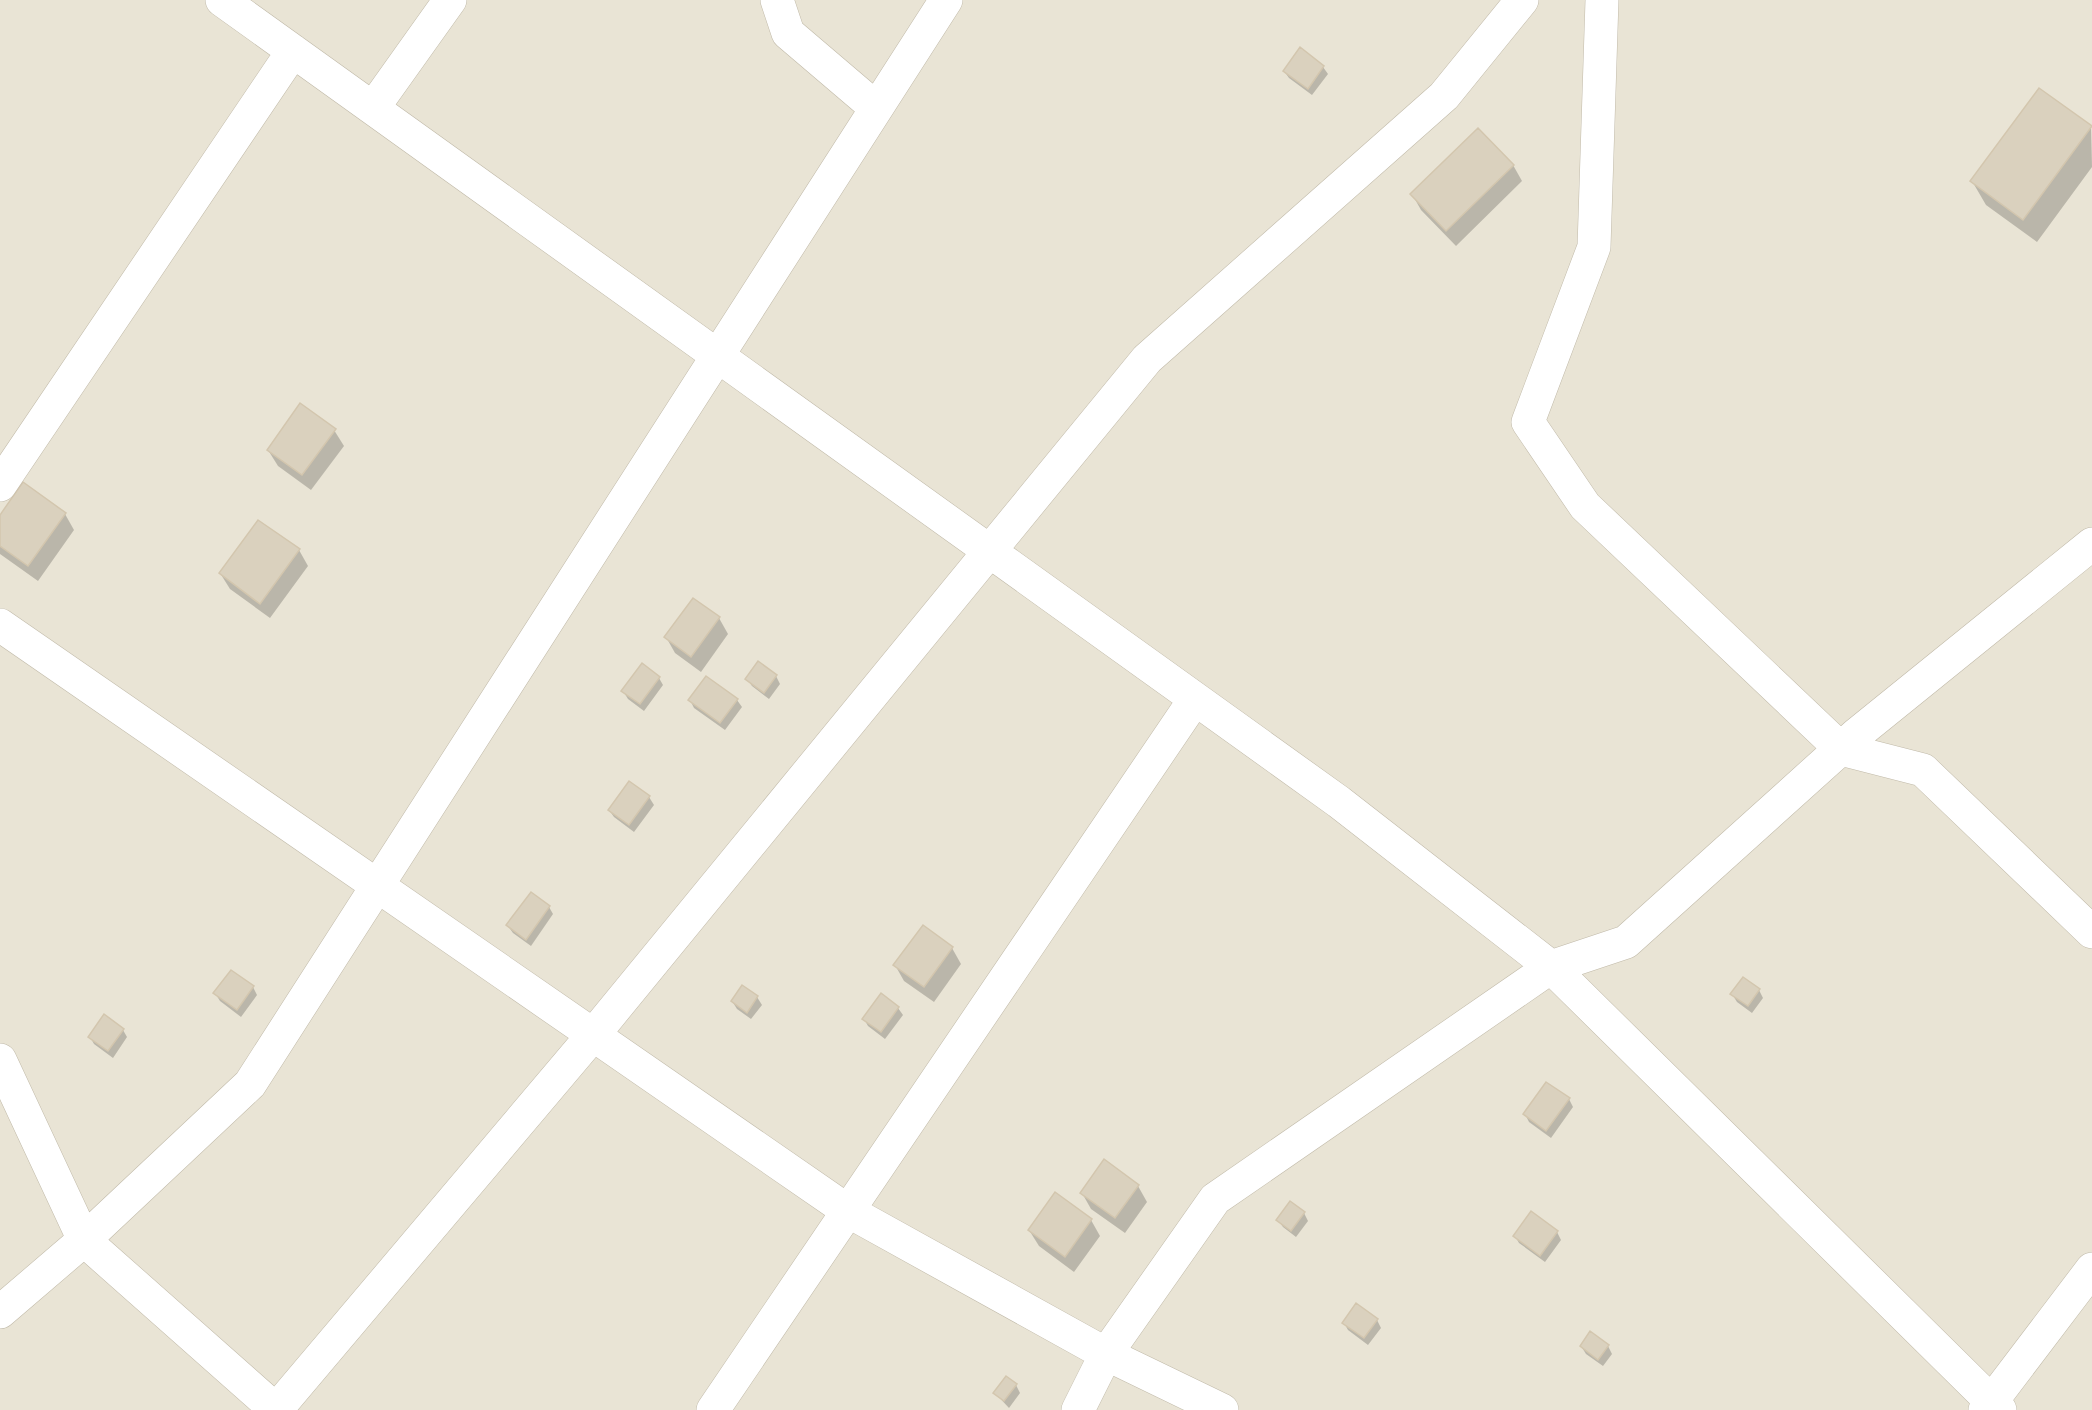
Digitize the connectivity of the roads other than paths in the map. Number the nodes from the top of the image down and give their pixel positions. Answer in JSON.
{"nodes":[{"id":1,"x":450,"y":0,"type":"edge"},
{"id":2,"x":777,"y":0,"type":"edge"},
{"id":3,"x":946,"y":0,"type":"edge"},
{"id":4,"x":1522,"y":0,"type":"edge"},
{"id":5,"x":1602,"y":0,"type":"edge"},
{"id":6,"x":228,"y":2,"type":"edge"},
{"id":7,"x":293,"y":51,"type":"junction"},
{"id":8,"x":373,"y":108,"type":"junction"},
{"id":9,"x":876,"y":108,"type":"junction"},
{"id":10,"x":717,"y":356,"type":"junction"},
{"id":11,"x":0,"y":485,"type":"edge"},
{"id":12,"x":2092,"y":544,"type":"edge"},
{"id":13,"x":988,"y":551,"type":"junction"},
{"id":14,"x":0,"y":625,"type":"edge"},
{"id":15,"x":1195,"y":699,"type":"junction"},
{"id":16,"x":1841,"y":749,"type":"junction"},
{"id":17,"x":377,"y":886,"type":"junction"},
{"id":18,"x":2092,"y":932,"type":"edge"},
{"id":19,"x":1551,"y":967,"type":"junction"},
{"id":20,"x":593,"y":1035,"type":"junction"},
{"id":21,"x":0,"y":1060,"type":"edge"},
{"id":22,"x":848,"y":1211,"type":"junction"},
{"id":23,"x":84,"y":1240,"type":"junction"},
{"id":24,"x":2092,"y":1269,"type":"edge"},
{"id":25,"x":0,"y":1312,"type":"edge"},
{"id":26,"x":1106,"y":1354,"type":"junction"},
{"id":27,"x":1992,"y":1407,"type":"edge"},
{"id":28,"x":713,"y":1410,"type":"edge"},
{"id":29,"x":1078,"y":1410,"type":"edge"},
{"id":30,"x":1222,"y":1410,"type":"edge"}],
"edges":[{"from":1,"to":8,"type":"street"},
{"from":2,"to":9,"type":"street"},
{"from":3,"to":9,"type":"street"},
{"from":4,"to":13,"type":"street"},
{"from":5,"to":16,"type":"street"},
{"from":6,"to":7,"type":"street"},
{"from":7,"to":8,"type":"street"},
{"from":7,"to":11,"type":"street"},
{"from":8,"to":10,"type":"street"},
{"from":9,"to":10,"type":"street"},
{"from":10,"to":13,"type":"street"},
{"from":10,"to":17,"type":"street"},
{"from":12,"to":16,"type":"street"},
{"from":13,"to":15,"type":"street"},
{"from":13,"to":20,"type":"street"},
{"from":14,"to":17,"type":"street"},
{"from":15,"to":19,"type":"street"},
{"from":15,"to":22,"type":"street"},
{"from":16,"to":18,"type":"street"},
{"from":16,"to":19,"type":"street"},
{"from":17,"to":20,"type":"street"},
{"from":17,"to":23,"type":"street"},
{"from":19,"to":26,"type":"street"},
{"from":19,"to":27,"type":"street"},
{"from":20,"to":22,"type":"street"},
{"from":20,"to":23,"type":"street"},
{"from":21,"to":23,"type":"street"},
{"from":22,"to":26,"type":"street"},
{"from":22,"to":28,"type":"street"},
{"from":23,"to":25,"type":"street"},
{"from":24,"to":27,"type":"street"},
{"from":26,"to":29,"type":"street"},
{"from":26,"to":30,"type":"street"}]}
